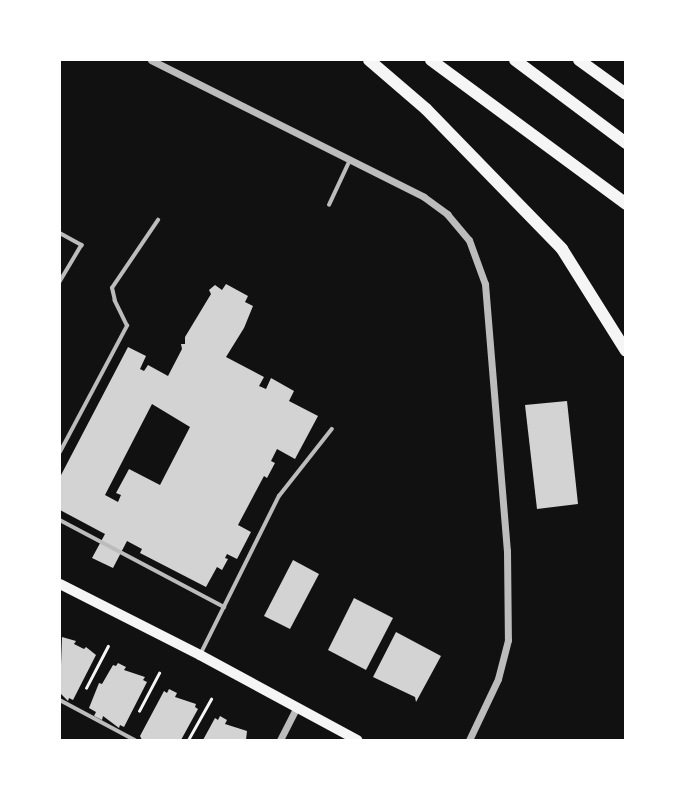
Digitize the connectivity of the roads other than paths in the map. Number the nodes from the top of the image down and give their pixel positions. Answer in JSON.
{"nodes":[{"id":1,"x":151,"y":60,"type":"edge"},
{"id":2,"x":369,"y":60,"type":"edge"},
{"id":3,"x":431,"y":60,"type":"edge"},
{"id":4,"x":515,"y":60,"type":"edge"},
{"id":5,"x":579,"y":60,"type":"edge"},
{"id":6,"x":625,"y":94,"type":"edge"},
{"id":7,"x":625,"y":143,"type":"edge"},
{"id":8,"x":350,"y":160,"type":"junction"},
{"id":9,"x":625,"y":204,"type":"edge"},
{"id":10,"x":329,"y":205,"type":"dead end"},
{"id":11,"x":158,"y":220,"type":"dead end"},
{"id":12,"x":60,"y":233,"type":"edge"},
{"id":13,"x":60,"y":282,"type":"edge"},
{"id":14,"x":625,"y":351,"type":"edge"},
{"id":15,"x":331,"y":429,"type":"dead end"},
{"id":16,"x":60,"y":452,"type":"edge"},
{"id":17,"x":60,"y":520,"type":"edge"},
{"id":18,"x":60,"y":584,"type":"edge"},
{"id":19,"x":224,"y":607,"type":"junction"},
{"id":20,"x":200,"y":655,"type":"junction"},
{"id":21,"x":60,"y":700,"type":"edge"},
{"id":22,"x":297,"y":707,"type":"junction"},
{"id":23,"x":135,"y":740,"type":"edge"},
{"id":24,"x":280,"y":740,"type":"edge"},
{"id":25,"x":357,"y":740,"type":"edge"},
{"id":26,"x":469,"y":740,"type":"edge"}],
"edges":[{"from":1,"to":8,"type":"street"},
{"from":2,"to":14,"type":"highway"},
{"from":3,"to":9,"type":"highway"},
{"from":4,"to":7,"type":"highway"},
{"from":5,"to":6,"type":"highway"},
{"from":8,"to":10,"type":"lane"},
{"from":8,"to":26,"type":"street"},
{"from":11,"to":16,"type":"lane"},
{"from":12,"to":13,"type":"lane"},
{"from":15,"to":19,"type":"lane"},
{"from":17,"to":19,"type":"lane"},
{"from":18,"to":20,"type":"main road"},
{"from":19,"to":20,"type":"lane"},
{"from":20,"to":22,"type":"main road"},
{"from":21,"to":23,"type":"lane"},
{"from":22,"to":24,"type":"street"},
{"from":22,"to":25,"type":"main road"}]}
